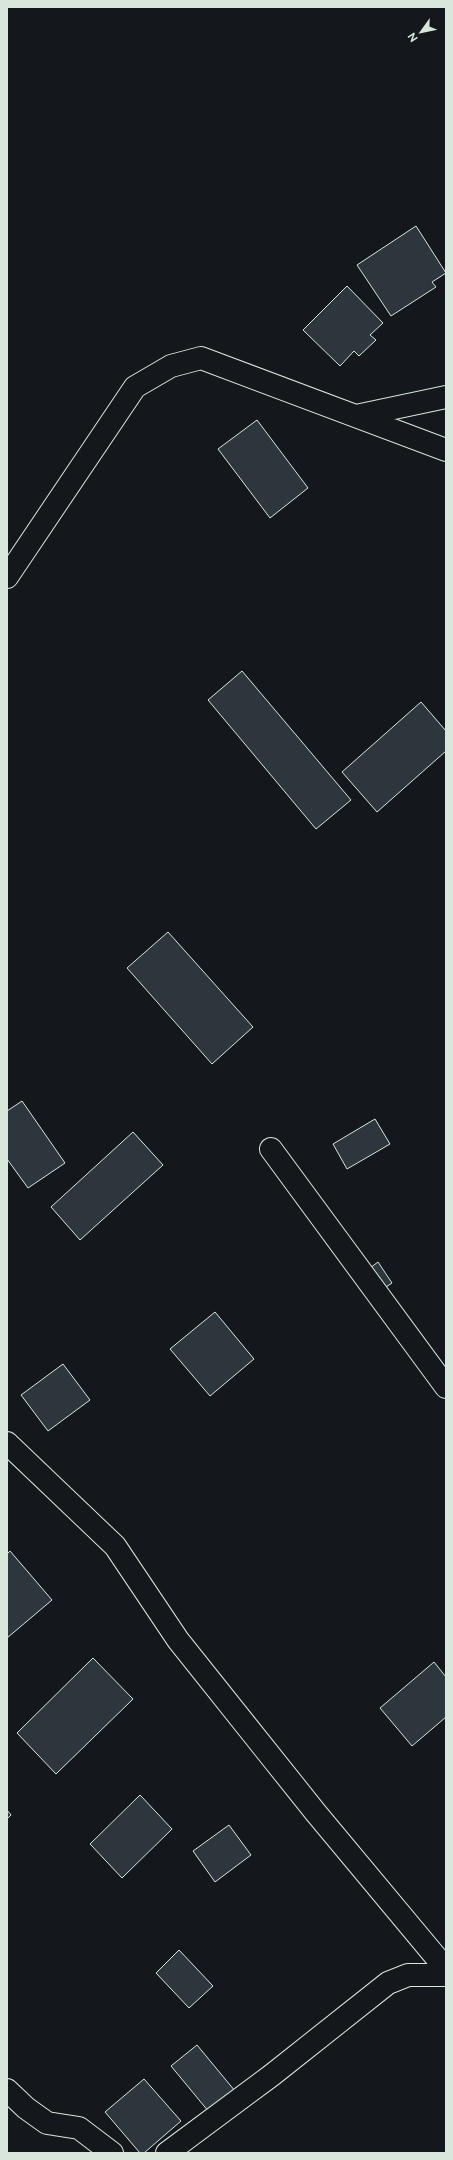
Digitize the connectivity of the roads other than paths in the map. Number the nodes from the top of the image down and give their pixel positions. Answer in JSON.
{"nodes":[{"id":1,"x":446,"y":397,"type":"edge"},
{"id":2,"x":356,"y":416,"type":"junction"},
{"id":3,"x":446,"y":450,"type":"edge"},
{"id":4,"x":7,"y":577,"type":"edge"},
{"id":5,"x":271,"y":1149,"type":"dead end"},
{"id":6,"x":446,"y":1387,"type":"edge"},
{"id":7,"x":7,"y":1443,"type":"edge"},
{"id":8,"x":446,"y":1969,"type":"edge"},
{"id":9,"x":446,"y":1975,"type":"edge"},
{"id":10,"x":7,"y":2090,"type":"edge"},
{"id":11,"x":112,"y":2153,"type":"edge"},
{"id":12,"x":167,"y":2153,"type":"edge"}],
"edges":[{"from":1,"to":2,"type":"street"},
{"from":2,"to":3,"type":"street"},
{"from":2,"to":4,"type":"street"},
{"from":5,"to":6,"type":"street"},
{"from":7,"to":8,"type":"street"},
{"from":9,"to":12,"type":"street"},
{"from":10,"to":11,"type":"street"}]}
